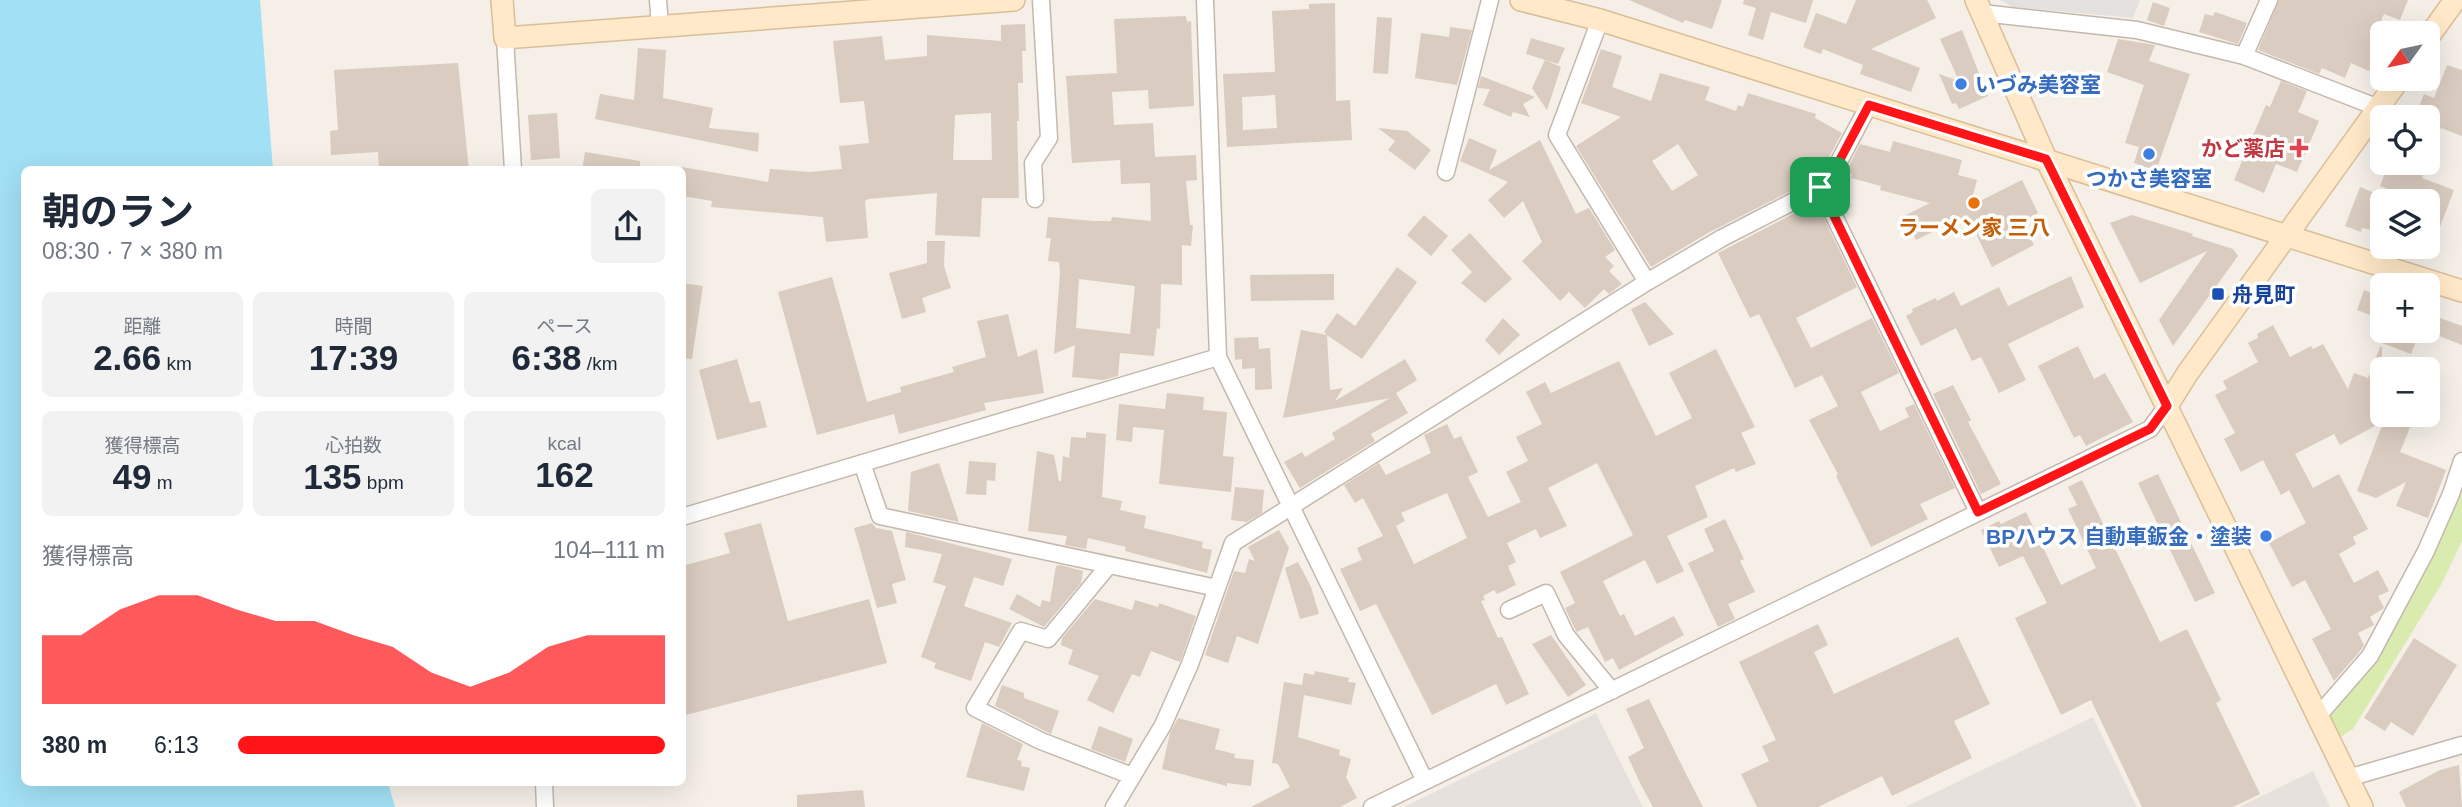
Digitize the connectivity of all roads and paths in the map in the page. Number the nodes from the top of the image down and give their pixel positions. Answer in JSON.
{"nodes":[{"id":1,"x":502,"y":0,"type":"edge"},
{"id":2,"x":657,"y":0,"type":"edge"},
{"id":3,"x":1014,"y":0,"type":"edge"},
{"id":4,"x":1041,"y":0,"type":"edge"},
{"id":5,"x":1205,"y":0,"type":"edge"},
{"id":6,"x":1490,"y":0,"type":"edge"},
{"id":7,"x":1521,"y":0,"type":"edge"},
{"id":8,"x":2269,"y":0,"type":"edge"},
{"id":9,"x":2455,"y":0,"type":"edge"},
{"id":10,"x":1979,"y":6,"type":"edge"},
{"id":11,"x":1600,"y":20,"type":"junction"},
{"id":12,"x":2440,"y":21,"type":"edge"},
{"id":13,"x":660,"y":26,"type":"junction"},
{"id":14,"x":505,"y":38,"type":"junction"},
{"id":15,"x":2244,"y":56,"type":"junction"},
{"id":16,"x":1869,"y":105,"type":"junction"},
{"id":17,"x":2371,"y":105,"type":"edge"},
{"id":18,"x":2370,"y":121,"type":"edge"},
{"id":19,"x":2046,"y":159,"type":"junction"},
{"id":20,"x":513,"y":166,"type":"edge"},
{"id":21,"x":1446,"y":172,"type":"dead end"},
{"id":22,"x":1820,"y":187,"type":"junction"},
{"id":23,"x":1035,"y":199,"type":"dead end"},
{"id":24,"x":2289,"y":236,"type":"junction"},
{"id":25,"x":1647,"y":282,"type":"junction"},
{"id":26,"x":2462,"y":291,"type":"edge"},
{"id":27,"x":1218,"y":357,"type":"junction"},
{"id":28,"x":2167,"y":406,"type":"junction"},
{"id":29,"x":2462,"y":461,"type":"edge"},
{"id":30,"x":862,"y":463,"type":"junction"},
{"id":31,"x":1291,"y":509,"type":"junction"},
{"id":32,"x":1978,"y":512,"type":"junction"},
{"id":33,"x":686,"y":516,"type":"edge"},
{"id":34,"x":1109,"y":565,"type":"junction"},
{"id":35,"x":1217,"y":589,"type":"junction"},
{"id":36,"x":1509,"y":610,"type":"dead end"},
{"id":37,"x":1612,"y":691,"type":"junction"},
{"id":38,"x":2318,"y":716,"type":"junction"},
{"id":39,"x":2462,"y":745,"type":"edge"},
{"id":40,"x":1132,"y":776,"type":"junction"},
{"id":41,"x":2348,"y":778,"type":"junction"},
{"id":42,"x":1425,"y":781,"type":"junction"},
{"id":43,"x":544,"y":786,"type":"edge"},
{"id":44,"x":545,"y":807,"type":"edge"},
{"id":45,"x":1114,"y":807,"type":"edge"},
{"id":46,"x":1372,"y":807,"type":"edge"},
{"id":47,"x":2362,"y":807,"type":"edge"}],
"edges":[{"from":1,"to":14,"type":"street"},
{"from":2,"to":13,"type":"street"},
{"from":3,"to":13,"type":"street"},
{"from":4,"to":23,"type":"street"},
{"from":5,"to":27,"type":"street"},
{"from":6,"to":21,"type":"street"},
{"from":7,"to":11,"type":"street"},
{"from":8,"to":15,"type":"street"},
{"from":9,"to":12,"type":"street"},
{"from":10,"to":15,"type":"street"},
{"from":10,"to":19,"type":"street"},
{"from":11,"to":16,"type":"street"},
{"from":11,"to":25,"type":"street"},
{"from":13,"to":14,"type":"street"},
{"from":14,"to":20,"type":"street"},
{"from":15,"to":17,"type":"street"},
{"from":16,"to":19,"type":"street"},
{"from":16,"to":22,"type":"street"},
{"from":18,"to":24,"type":"street"},
{"from":19,"to":24,"type":"street"},
{"from":19,"to":28,"type":"street"},
{"from":22,"to":25,"type":"street"},
{"from":22,"to":32,"type":"street"},
{"from":24,"to":26,"type":"street"},
{"from":24,"to":28,"type":"street"},
{"from":25,"to":31,"type":"street"},
{"from":27,"to":30,"type":"street"},
{"from":27,"to":31,"type":"street"},
{"from":28,"to":32,"type":"street"},
{"from":28,"to":38,"type":"street"},
{"from":29,"to":38,"type":"street"},
{"from":30,"to":33,"type":"street"},
{"from":30,"to":34,"type":"street"},
{"from":31,"to":35,"type":"street"},
{"from":31,"to":42,"type":"street"},
{"from":32,"to":37,"type":"street"},
{"from":34,"to":35,"type":"street"},
{"from":34,"to":40,"type":"street"},
{"from":35,"to":40,"type":"street"},
{"from":36,"to":37,"type":"street"},
{"from":37,"to":42,"type":"street"},
{"from":38,"to":41,"type":"street"},
{"from":39,"to":41,"type":"street"},
{"from":40,"to":45,"type":"street"},
{"from":41,"to":47,"type":"street"},
{"from":42,"to":46,"type":"street"},
{"from":43,"to":44,"type":"street"}]}
